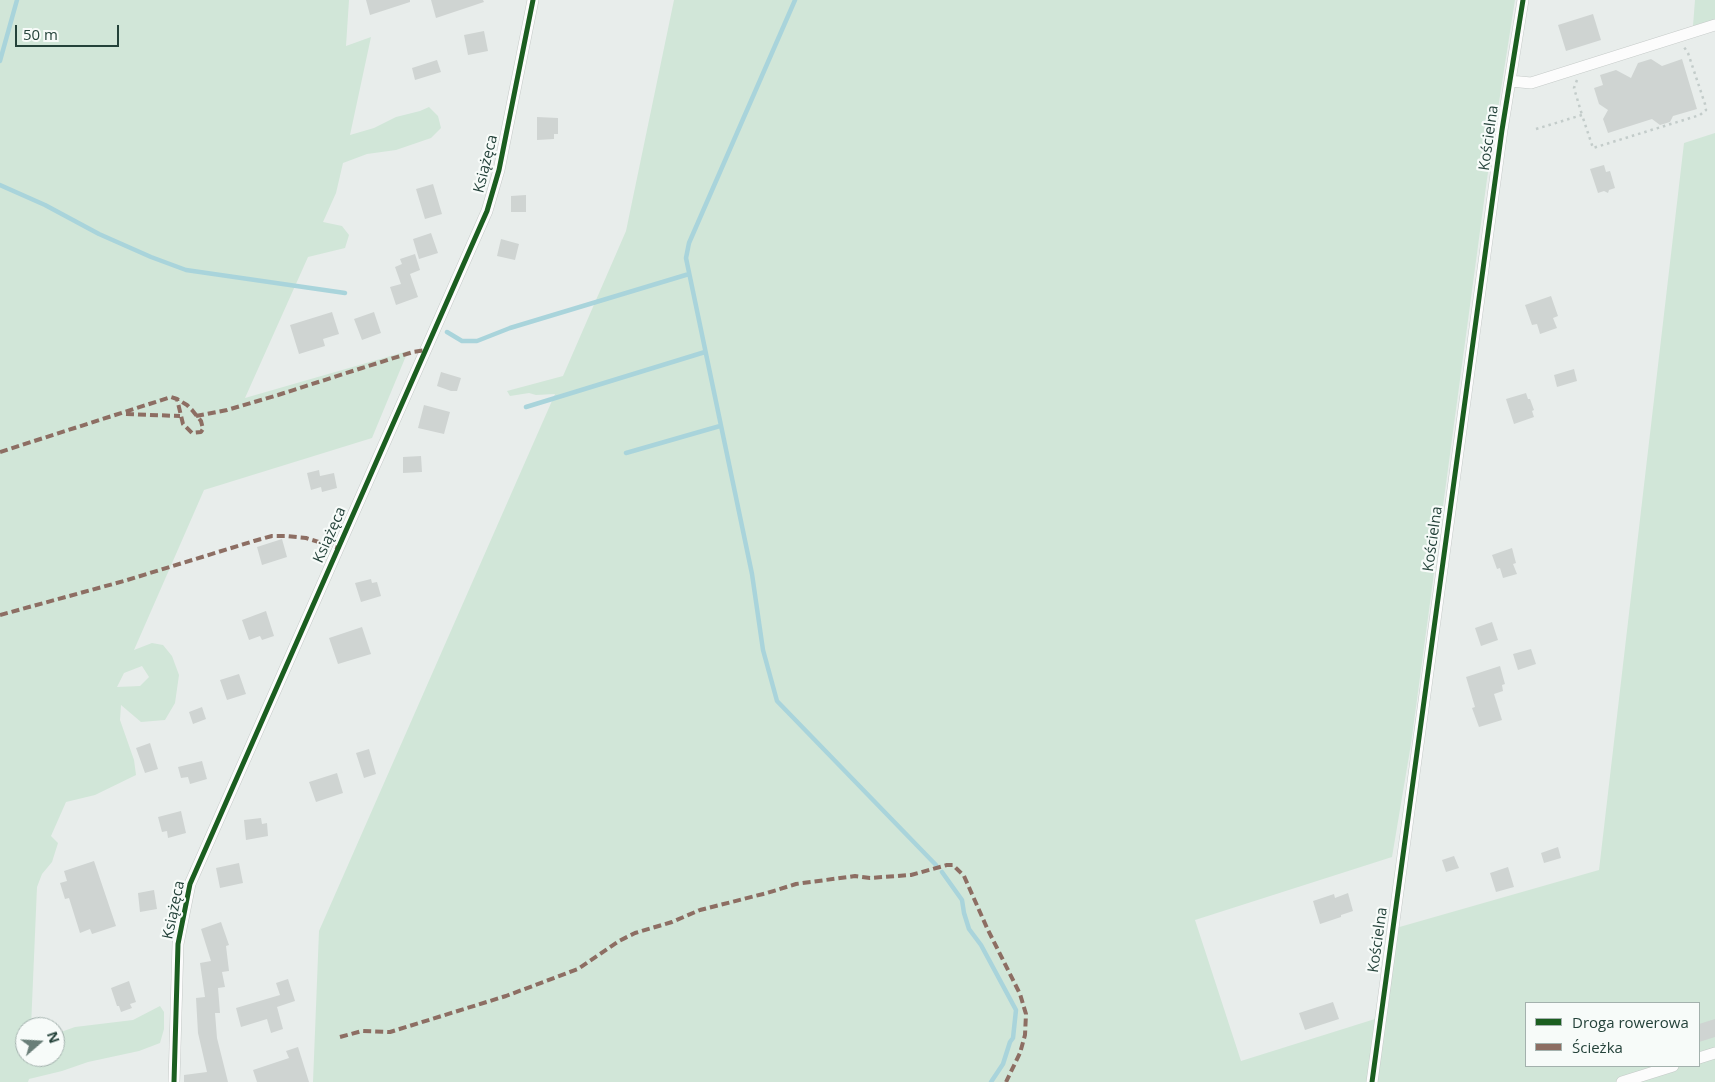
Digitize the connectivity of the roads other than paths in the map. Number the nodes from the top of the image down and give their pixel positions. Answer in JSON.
{"nodes":[{"id":1,"x":533,"y":0,"type":"edge"},
{"id":2,"x":1523,"y":0,"type":"edge"},
{"id":3,"x":1715,"y":25,"type":"edge"},
{"id":4,"x":1510,"y":80,"type":"junction"},
{"id":5,"x":1715,"y":1053,"type":"edge"},
{"id":6,"x":1700,"y":1058,"type":"edge"},
{"id":7,"x":1670,"y":1067,"type":"edge"},
{"id":8,"x":174,"y":1082,"type":"edge"},
{"id":9,"x":1372,"y":1082,"type":"edge"},
{"id":10,"x":1622,"y":1082,"type":"edge"}],
"edges":[{"from":1,"to":8,"type":"street","name":"Książęca"},
{"from":2,"to":4,"type":"street","name":"Kościelna"},
{"from":3,"to":4,"type":"street"},
{"from":4,"to":9,"type":"street","name":"Kościelna"},
{"from":5,"to":6,"type":"street"},
{"from":7,"to":10,"type":"street"}]}
